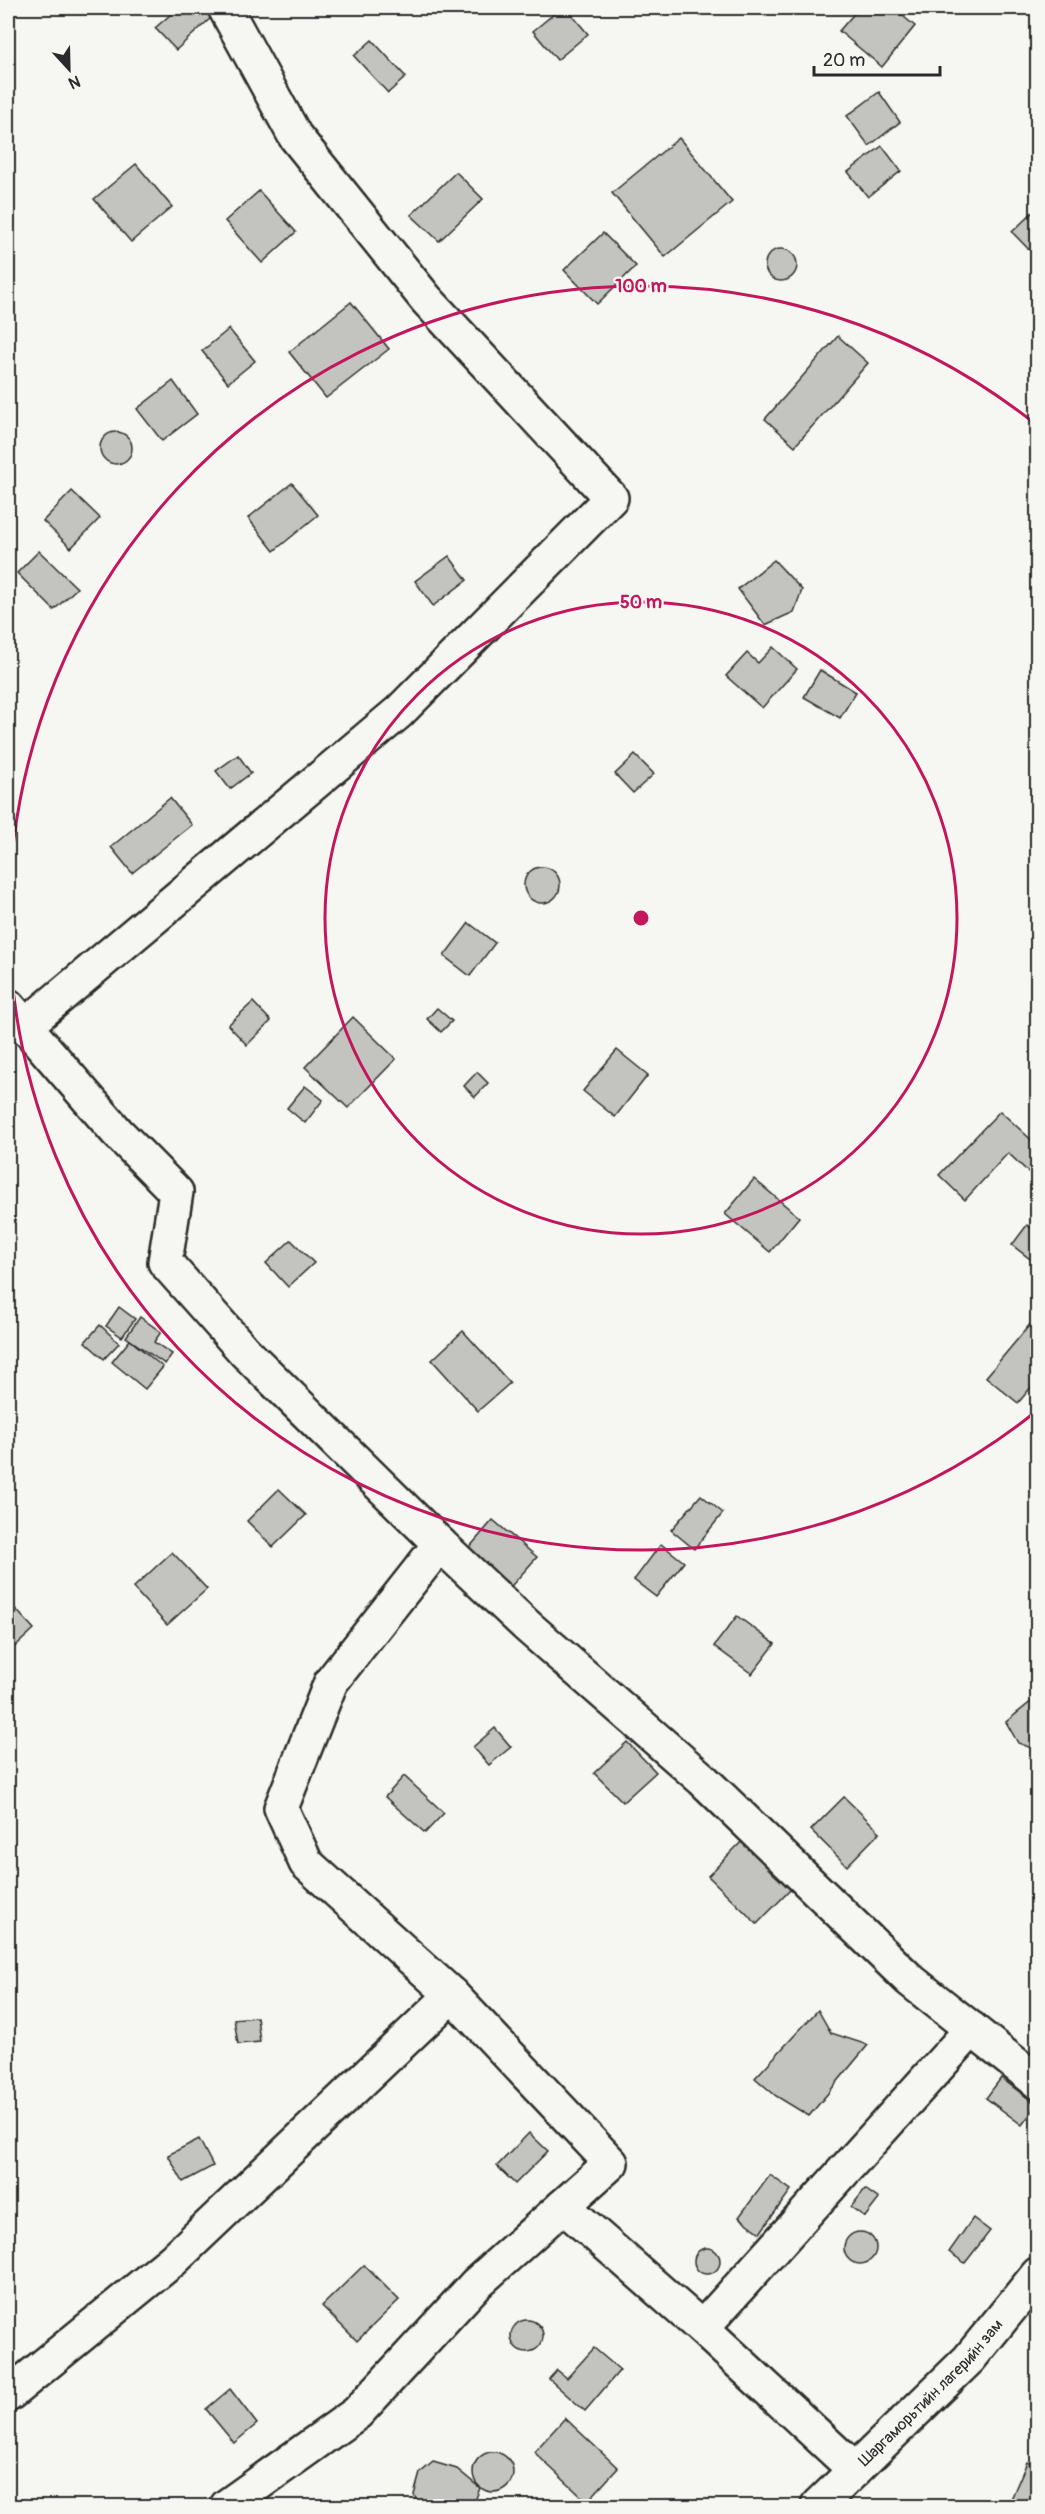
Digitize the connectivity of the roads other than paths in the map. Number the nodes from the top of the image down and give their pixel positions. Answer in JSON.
{"nodes":[{"id":1,"x":225,"y":8,"type":"edge"},
{"id":2,"x":16,"y":1016,"type":"edge"},
{"id":3,"x":440,"y":1544,"type":"junction"},
{"id":4,"x":452,"y":1995,"type":"junction"},
{"id":5,"x":972,"y":2029,"type":"junction"},
{"id":6,"x":1038,"y":2082,"type":"edge"},
{"id":7,"x":562,"y":2206,"type":"junction"},
{"id":8,"x":1038,"y":2274,"type":"edge"},
{"id":9,"x":702,"y":2328,"type":"junction"},
{"id":10,"x":8,"y":2395,"type":"edge"},
{"id":11,"x":855,"y":2470,"type":"junction"},
{"id":12,"x":227,"y":2506,"type":"edge"},
{"id":13,"x":818,"y":2506,"type":"edge"}],
"edges":[{"from":1,"to":2,"type":"street"},
{"from":2,"to":3,"type":"street"},
{"from":3,"to":4,"type":"street"},
{"from":3,"to":5,"type":"street"},
{"from":4,"to":7,"type":"street"},
{"from":4,"to":10,"type":"street"},
{"from":5,"to":6,"type":"street"},
{"from":5,"to":9,"type":"street"},
{"from":7,"to":9,"type":"street"},
{"from":7,"to":12,"type":"street"},
{"from":8,"to":11,"type":"street","name":"Шаргаморьтийн лагерийн зам"},
{"from":9,"to":11,"type":"street"},
{"from":11,"to":13,"type":"street","name":"Шаргаморьтийн лагерийн зам"}]}
